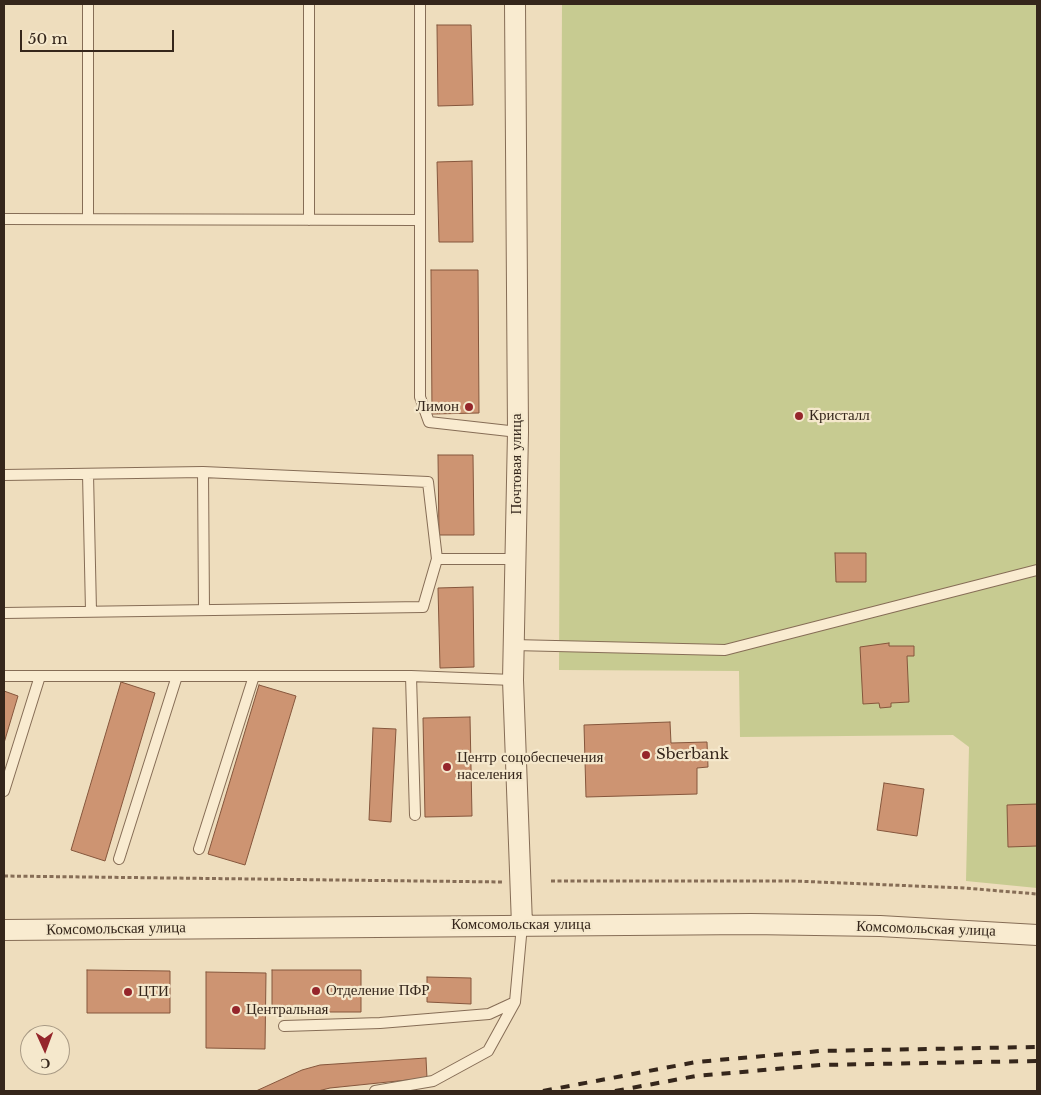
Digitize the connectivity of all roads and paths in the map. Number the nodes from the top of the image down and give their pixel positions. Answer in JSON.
{"nodes":[{"id":1,"x":88,"y":4,"type":"edge"},
{"id":2,"x":309,"y":4,"type":"edge"},
{"id":3,"x":420,"y":4,"type":"edge"},
{"id":4,"x":515,"y":4,"type":"edge"},
{"id":5,"x":4,"y":219,"type":"edge"},
{"id":6,"x":88,"y":219,"type":"junction"},
{"id":7,"x":309,"y":220,"type":"junction"},
{"id":8,"x":419,"y":220,"type":"junction"},
{"id":9,"x":518,"y":432,"type":"junction"},
{"id":10,"x":203,"y":472,"type":"junction"},
{"id":11,"x":88,"y":474,"type":"junction"},
{"id":12,"x":4,"y":476,"type":"edge"},
{"id":13,"x":437,"y":560,"type":"junction"},
{"id":14,"x":516,"y":560,"type":"junction"},
{"id":15,"x":1037,"y":570,"type":"edge"},
{"id":16,"x":204,"y":610,"type":"junction"},
{"id":17,"x":91,"y":611,"type":"junction"},
{"id":18,"x":4,"y":613,"type":"edge"},
{"id":19,"x":513,"y":645,"type":"junction"},
{"id":20,"x":4,"y":676,"type":"edge"},
{"id":21,"x":40,"y":676,"type":"junction"},
{"id":22,"x":176,"y":676,"type":"junction"},
{"id":23,"x":254,"y":676,"type":"junction"},
{"id":24,"x":411,"y":676,"type":"junction"},
{"id":25,"x":513,"y":680,"type":"junction"},
{"id":26,"x":4,"y":791,"type":"edge"},
{"id":27,"x":415,"y":815,"type":"dead end"},
{"id":28,"x":199,"y":849,"type":"dead end"},
{"id":29,"x":119,"y":859,"type":"dead end"},
{"id":30,"x":4,"y":876,"type":"edge"},
{"id":31,"x":551,"y":881,"type":"dead end"},
{"id":32,"x":510,"y":882,"type":"dead end"},
{"id":33,"x":1037,"y":894,"type":"edge"},
{"id":34,"x":522,"y":925,"type":"junction"},
{"id":35,"x":4,"y":930,"type":"edge"},
{"id":36,"x":1037,"y":935,"type":"edge"},
{"id":37,"x":515,"y":1002,"type":"junction"},
{"id":38,"x":284,"y":1026,"type":"dead end"},
{"id":39,"x":375,"y":1091,"type":"edge"}],
"edges":[{"from":1,"to":6,"type":"lane"},
{"from":2,"to":7,"type":"lane"},
{"from":3,"to":8,"type":"lane"},
{"from":4,"to":9,"type":"street","name":"Почтовая улица"},
{"from":5,"to":6,"type":"lane"},
{"from":6,"to":7,"type":"lane"},
{"from":7,"to":8,"type":"lane"},
{"from":8,"to":9,"type":"lane"},
{"from":9,"to":14,"type":"street","name":"Почтовая улица"},
{"from":10,"to":11,"type":"lane"},
{"from":10,"to":13,"type":"lane"},
{"from":10,"to":16,"type":"lane"},
{"from":11,"to":12,"type":"lane"},
{"from":11,"to":17,"type":"lane"},
{"from":13,"to":14,"type":"lane"},
{"from":13,"to":16,"type":"lane"},
{"from":14,"to":19,"type":"street","name":"Почтовая улица"},
{"from":15,"to":19,"type":"lane"},
{"from":16,"to":17,"type":"lane"},
{"from":17,"to":18,"type":"lane"},
{"from":19,"to":25,"type":"street","name":"Почтовая улица"},
{"from":20,"to":21,"type":"lane"},
{"from":21,"to":22,"type":"lane"},
{"from":21,"to":26,"type":"lane"},
{"from":22,"to":23,"type":"lane"},
{"from":22,"to":29,"type":"lane"},
{"from":23,"to":24,"type":"lane"},
{"from":23,"to":28,"type":"lane"},
{"from":24,"to":25,"type":"lane"},
{"from":24,"to":27,"type":"lane"},
{"from":25,"to":34,"type":"street","name":"Почтовая улица"},
{"from":30,"to":32,"type":"path"},
{"from":31,"to":33,"type":"path"},
{"from":34,"to":35,"type":"street","name":"Комсомольская улица"},
{"from":34,"to":36,"type":"street","name":"Комсомольская улица"},
{"from":34,"to":37,"type":"lane"},
{"from":37,"to":38,"type":"lane"},
{"from":37,"to":39,"type":"lane"}]}
